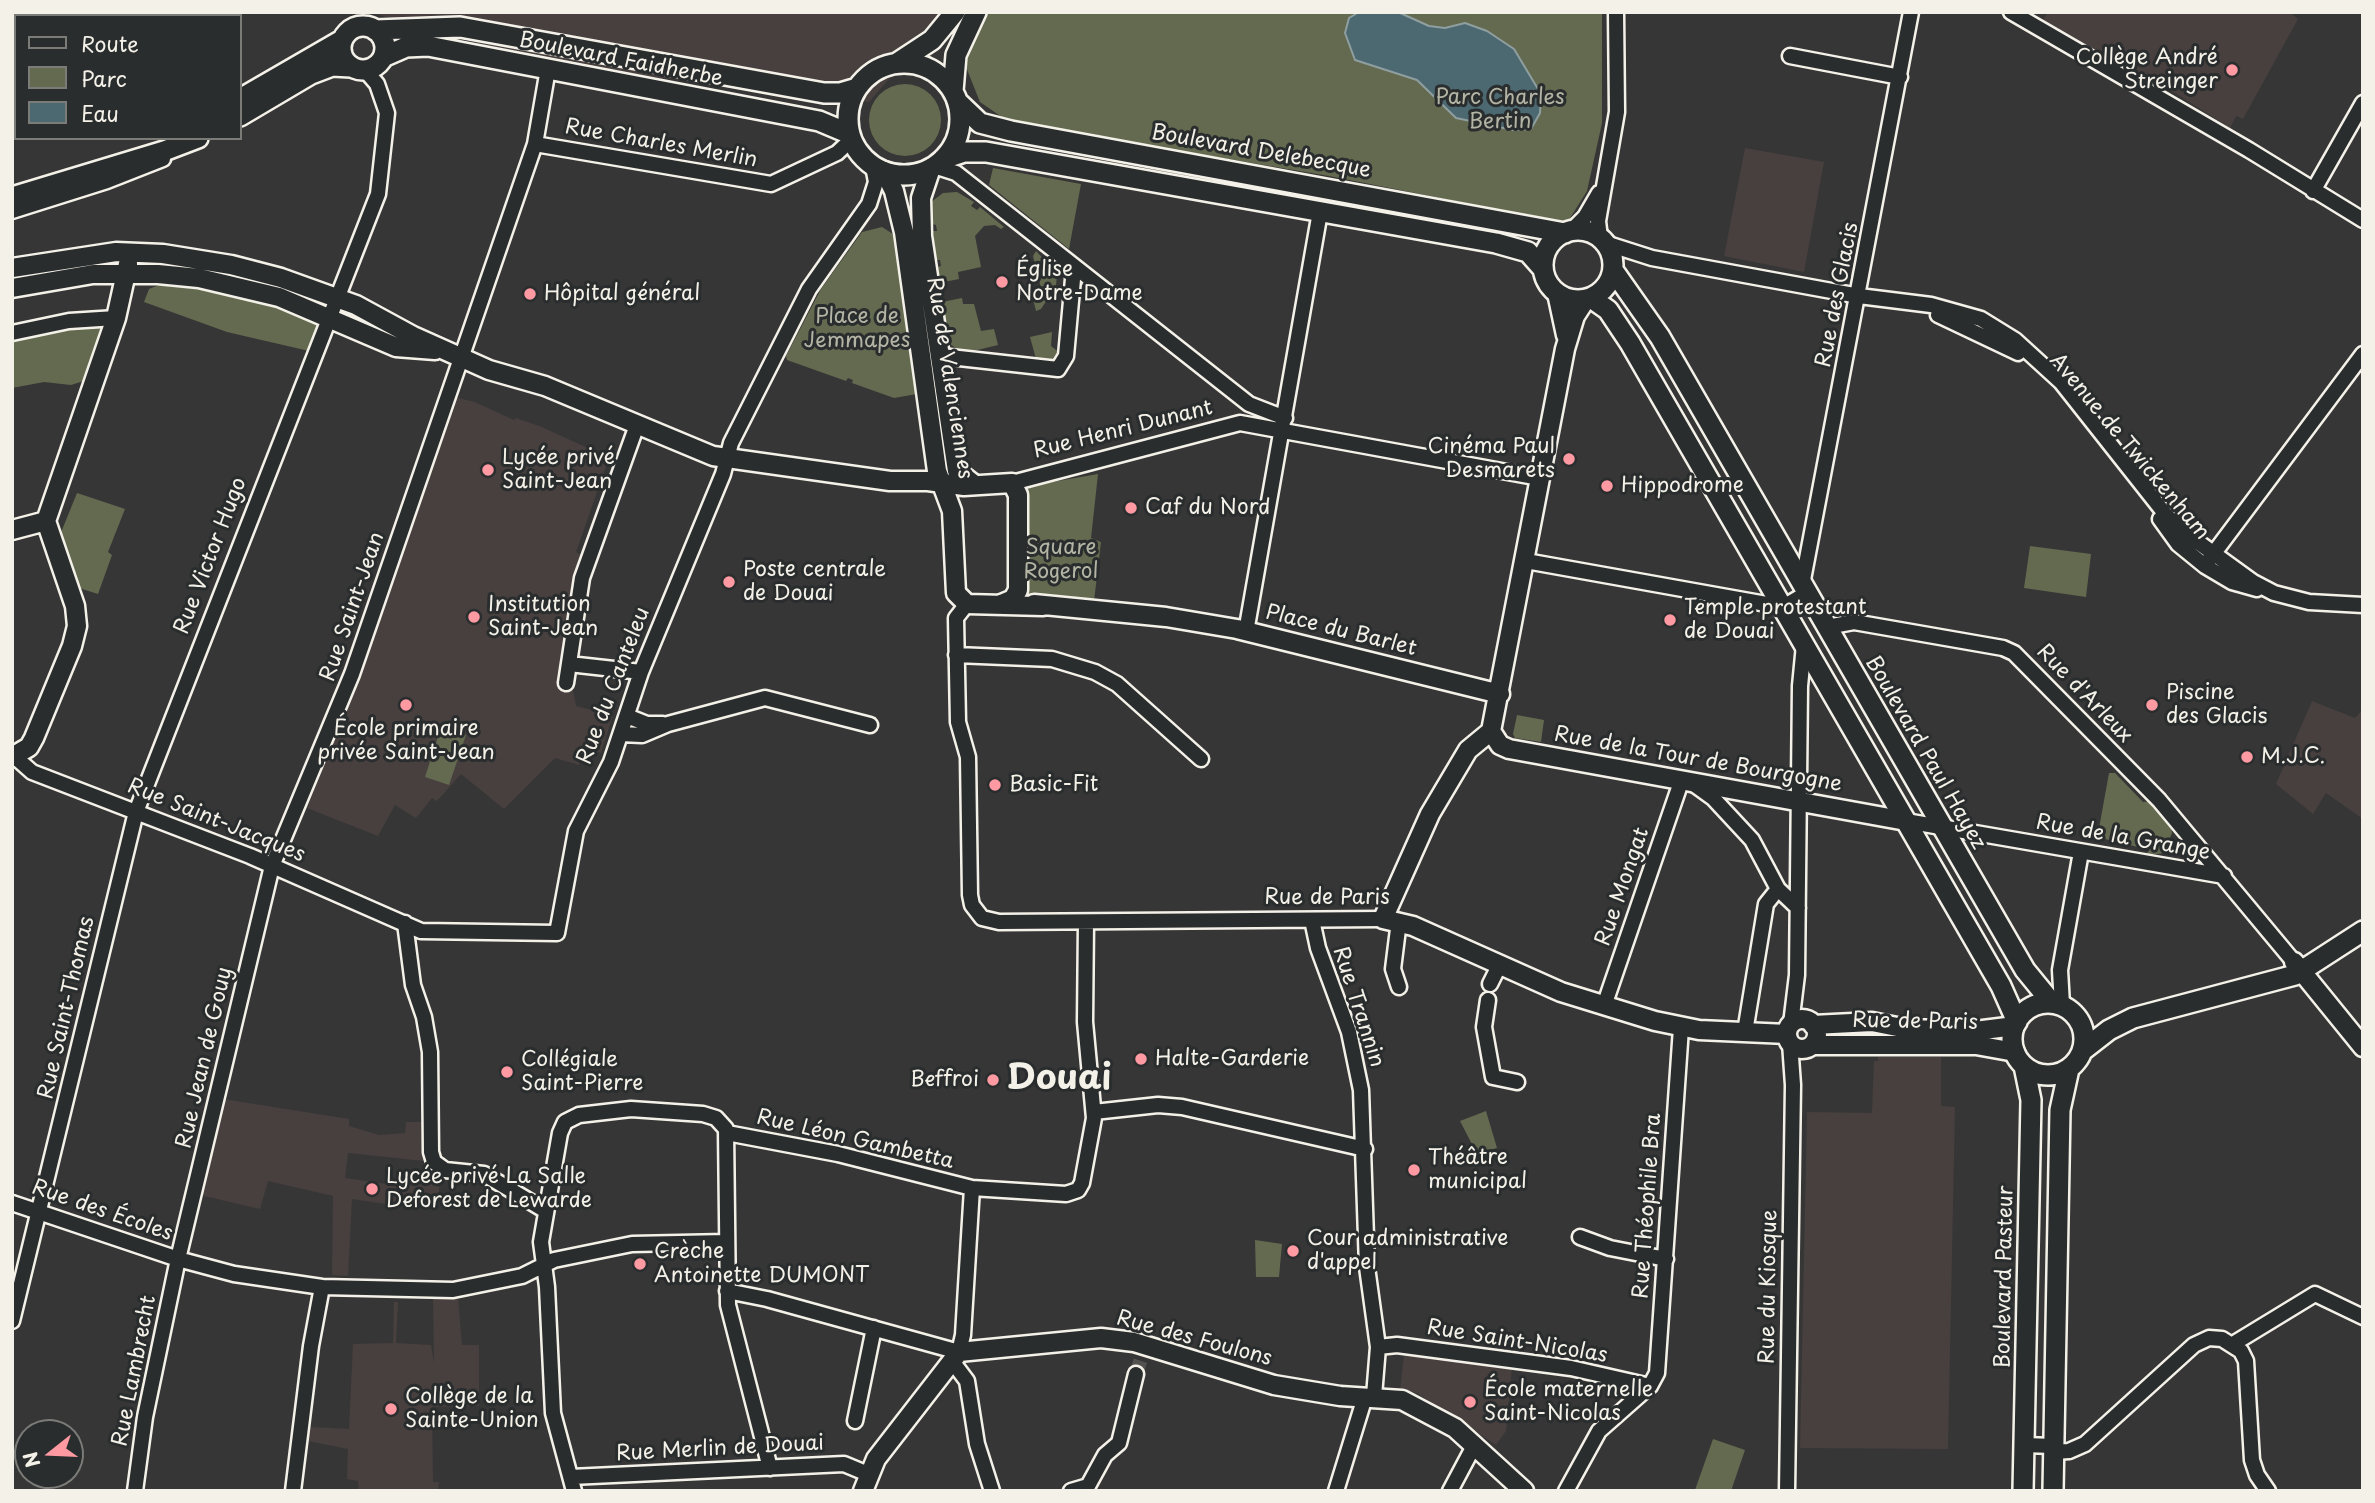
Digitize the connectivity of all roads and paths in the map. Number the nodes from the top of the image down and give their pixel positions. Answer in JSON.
{"nodes":[{"id":1,"x":955,"y":12,"type":"edge"},
{"id":2,"x":976,"y":12,"type":"edge"},
{"id":3,"x":1616,"y":12,"type":"edge"},
{"id":4,"x":1911,"y":12,"type":"edge"},
{"id":5,"x":2011,"y":12,"type":"edge"},
{"id":6,"x":375,"y":30,"type":"junction"},
{"id":7,"x":342,"y":40,"type":"junction"},
{"id":8,"x":1790,"y":56,"type":"dead end"},
{"id":9,"x":383,"y":57,"type":"junction"},
{"id":10,"x":897,"y":63,"type":"junction"},
{"id":11,"x":358,"y":69,"type":"junction"},
{"id":12,"x":548,"y":69,"type":"junction"},
{"id":13,"x":1899,"y":77,"type":"junction"},
{"id":14,"x":857,"y":88,"type":"junction"},
{"id":15,"x":955,"y":96,"type":"junction"},
{"id":16,"x":242,"y":98,"type":"edge"},
{"id":17,"x":2363,"y":103,"type":"edge"},
{"id":18,"x":242,"y":115,"type":"edge"},
{"id":19,"x":851,"y":137,"type":"junction"},
{"id":20,"x":168,"y":140,"type":"edge"},
{"id":21,"x":193,"y":140,"type":"edge"},
{"id":22,"x":196,"y":140,"type":"edge"},
{"id":23,"x":535,"y":144,"type":"junction"},
{"id":24,"x":1610,"y":162,"type":"junction"},
{"id":25,"x":116,"y":164,"type":"junction"},
{"id":26,"x":936,"y":164,"type":"junction"},
{"id":27,"x":879,"y":169,"type":"junction"},
{"id":28,"x":2313,"y":191,"type":"junction"},
{"id":29,"x":12,"y":197,"type":"edge"},
{"id":30,"x":12,"y":211,"type":"edge"},
{"id":31,"x":1320,"y":212,"type":"junction"},
{"id":32,"x":2363,"y":220,"type":"edge"},
{"id":33,"x":1568,"y":232,"type":"junction"},
{"id":34,"x":1602,"y":240,"type":"junction"},
{"id":35,"x":128,"y":252,"type":"junction"},
{"id":36,"x":1651,"y":258,"type":"junction"},
{"id":37,"x":12,"y":268,"type":"edge"},
{"id":38,"x":1074,"y":268,"type":"junction"},
{"id":39,"x":1613,"y":268,"type":"junction"},
{"id":40,"x":1543,"y":269,"type":"junction"},
{"id":41,"x":127,"y":273,"type":"junction"},
{"id":42,"x":12,"y":288,"type":"edge"},
{"id":43,"x":1557,"y":293,"type":"junction"},
{"id":44,"x":1859,"y":296,"type":"junction"},
{"id":45,"x":338,"y":298,"type":"junction"},
{"id":46,"x":1588,"y":299,"type":"junction"},
{"id":47,"x":116,"y":318,"type":"junction"},
{"id":48,"x":330,"y":318,"type":"junction"},
{"id":49,"x":12,"y":333,"type":"edge"},
{"id":50,"x":1565,"y":349,"type":"junction"},
{"id":51,"x":455,"y":354,"type":"junction"},
{"id":52,"x":2363,"y":354,"type":"edge"},
{"id":53,"x":941,"y":356,"type":"junction"},
{"id":54,"x":1283,"y":424,"type":"junction"},
{"id":55,"x":637,"y":425,"type":"junction"},
{"id":56,"x":725,"y":458,"type":"junction"},
{"id":57,"x":1541,"y":478,"type":"junction"},
{"id":58,"x":890,"y":481,"type":"junction"},
{"id":59,"x":968,"y":481,"type":"junction"},
{"id":60,"x":939,"y":482,"type":"junction"},
{"id":61,"x":1012,"y":483,"type":"junction"},
{"id":62,"x":46,"y":521,"type":"junction"},
{"id":63,"x":952,"y":528,"type":"junction"},
{"id":64,"x":12,"y":530,"type":"edge"},
{"id":65,"x":2209,"y":560,"type":"junction"},
{"id":66,"x":1526,"y":561,"type":"junction"},
{"id":67,"x":1018,"y":587,"type":"junction"},
{"id":68,"x":1805,"y":589,"type":"junction"},
{"id":69,"x":967,"y":604,"type":"junction"},
{"id":70,"x":999,"y":605,"type":"junction"},
{"id":71,"x":2363,"y":605,"type":"edge"},
{"id":72,"x":1043,"y":606,"type":"junction"},
{"id":73,"x":1783,"y":607,"type":"junction"},
{"id":74,"x":1827,"y":627,"type":"junction"},
{"id":75,"x":1246,"y":632,"type":"junction"},
{"id":76,"x":1804,"y":645,"type":"junction"},
{"id":77,"x":956,"y":662,"type":"junction"},
{"id":78,"x":569,"y":664,"type":"junction"},
{"id":79,"x":641,"y":672,"type":"junction"},
{"id":80,"x":566,"y":683,"type":"dead end"},
{"id":81,"x":1500,"y":694,"type":"junction"},
{"id":82,"x":627,"y":716,"type":"junction"},
{"id":83,"x":668,"y":724,"type":"junction"},
{"id":84,"x":870,"y":724,"type":"dead end"},
{"id":85,"x":1491,"y":732,"type":"junction"},
{"id":86,"x":621,"y":734,"type":"junction"},
{"id":87,"x":13,"y":756,"type":"edge"},
{"id":88,"x":1201,"y":759,"type":"dead end"},
{"id":89,"x":1688,"y":784,"type":"junction"},
{"id":90,"x":1799,"y":802,"type":"junction"},
{"id":91,"x":136,"y":812,"type":"junction"},
{"id":92,"x":1906,"y":821,"type":"junction"},
{"id":93,"x":1941,"y":827,"type":"junction"},
{"id":94,"x":2081,"y":852,"type":"junction"},
{"id":95,"x":272,"y":866,"type":"junction"},
{"id":96,"x":2224,"y":876,"type":"junction"},
{"id":97,"x":1778,"y":889,"type":"junction"},
{"id":98,"x":1798,"y":908,"type":"junction"},
{"id":99,"x":2363,"y":917,"type":"edge"},
{"id":100,"x":1312,"y":920,"type":"junction"},
{"id":101,"x":1391,"y":920,"type":"junction"},
{"id":102,"x":1086,"y":922,"type":"junction"},
{"id":103,"x":405,"y":923,"type":"junction"},
{"id":104,"x":2363,"y":931,"type":"edge"},
{"id":105,"x":557,"y":933,"type":"joint"},
{"id":106,"x":1499,"y":966,"type":"junction"},
{"id":107,"x":2298,"y":967,"type":"junction"},
{"id":108,"x":1490,"y":984,"type":"dead end"},
{"id":109,"x":1399,"y":987,"type":"dead end"},
{"id":110,"x":1488,"y":1000,"type":"dead end"},
{"id":111,"x":1604,"y":1006,"type":"junction"},
{"id":112,"x":2063,"y":1008,"type":"junction"},
{"id":113,"x":2133,"y":1018,"type":"junction"},
{"id":114,"x":2016,"y":1024,"type":"junction"},
{"id":115,"x":1681,"y":1028,"type":"junction"},
{"id":116,"x":1798,"y":1029,"type":"junction"},
{"id":117,"x":1745,"y":1032,"type":"junction"},
{"id":118,"x":1810,"y":1046,"type":"junction"},
{"id":119,"x":2363,"y":1047,"type":"edge"},
{"id":120,"x":2082,"y":1051,"type":"junction"},
{"id":121,"x":2019,"y":1059,"type":"junction"},
{"id":122,"x":2069,"y":1069,"type":"junction"},
{"id":123,"x":1517,"y":1082,"type":"dead end"},
{"id":124,"x":1793,"y":1085,"type":"junction"},
{"id":125,"x":1094,"y":1112,"type":"junction"},
{"id":126,"x":724,"y":1127,"type":"junction"},
{"id":127,"x":1365,"y":1149,"type":"junction"},
{"id":128,"x":972,"y":1188,"type":"junction"},
{"id":129,"x":12,"y":1203,"type":"edge"},
{"id":130,"x":546,"y":1211,"type":"junction"},
{"id":131,"x":40,"y":1214,"type":"junction"},
{"id":132,"x":1580,"y":1237,"type":"dead end"},
{"id":133,"x":726,"y":1242,"type":"junction"},
{"id":134,"x":178,"y":1259,"type":"junction"},
{"id":135,"x":1666,"y":1259,"type":"junction"},
{"id":136,"x":542,"y":1265,"type":"junction"},
{"id":137,"x":322,"y":1287,"type":"junction"},
{"id":138,"x":727,"y":1291,"type":"junction"},
{"id":139,"x":2363,"y":1317,"type":"edge"},
{"id":140,"x":12,"y":1321,"type":"edge"},
{"id":141,"x":874,"y":1328,"type":"junction"},
{"id":142,"x":2233,"y":1344,"type":"junction"},
{"id":143,"x":1378,"y":1347,"type":"junction"},
{"id":144,"x":955,"y":1356,"type":"junction"},
{"id":145,"x":1136,"y":1374,"type":"tunnel mouth"},
{"id":146,"x":1650,"y":1386,"type":"junction"},
{"id":147,"x":1370,"y":1396,"type":"junction"},
{"id":148,"x":855,"y":1421,"type":"dead end"},
{"id":149,"x":1475,"y":1444,"type":"junction"},
{"id":150,"x":2024,"y":1445,"type":"junction"},
{"id":151,"x":2053,"y":1449,"type":"junction"},
{"id":152,"x":771,"y":1468,"type":"junction"},
{"id":153,"x":865,"y":1482,"type":"edge"},
{"id":154,"x":573,"y":1484,"type":"edge"},
{"id":155,"x":1450,"y":1490,"type":"edge"},
{"id":156,"x":135,"y":1491,"type":"edge"},
{"id":157,"x":293,"y":1491,"type":"edge"},
{"id":158,"x":992,"y":1491,"type":"edge"},
{"id":159,"x":1071,"y":1491,"type":"edge"},
{"id":160,"x":1336,"y":1491,"type":"edge"},
{"id":161,"x":1524,"y":1491,"type":"edge"},
{"id":162,"x":1566,"y":1491,"type":"edge"},
{"id":163,"x":1787,"y":1491,"type":"edge"},
{"id":164,"x":2023,"y":1491,"type":"edge"},
{"id":165,"x":2053,"y":1491,"type":"edge"},
{"id":166,"x":2268,"y":1491,"type":"edge"}],
"edges":[{"from":1,"to":10,"type":"main road"},
{"from":2,"to":15,"type":"main road"},
{"from":3,"to":24,"type":"street"},
{"from":4,"to":13,"type":"street","name":"Rue des Glacis"},
{"from":5,"to":28,"type":"street"},
{"from":6,"to":7,"type":"main road"},
{"from":6,"to":9,"type":"main road"},
{"from":6,"to":14,"type":"main road","name":"Boulevard Faidherbe"},
{"from":7,"to":11,"type":"main road"},
{"from":7,"to":16,"type":"main road"},
{"from":8,"to":13,"type":"street"},
{"from":9,"to":11,"type":"main road"},
{"from":9,"to":12,"type":"main road","name":"Boulevard Faidherbe"},
{"from":10,"to":14,"type":"main road"},
{"from":10,"to":15,"type":"main road"},
{"from":11,"to":18,"type":"main road"},
{"from":11,"to":45,"type":"street","name":"Rue Victor Hugo"},
{"from":12,"to":19,"type":"main road","name":"Boulevard Faidherbe"},
{"from":12,"to":23,"type":"street","name":"Rue Saint-Jean"},
{"from":13,"to":44,"type":"street","name":"Rue des Glacis"},
{"from":14,"to":19,"type":"main road"},
{"from":15,"to":26,"type":"main road"},
{"from":15,"to":33,"type":"main road","name":"Boulevard Delebecque"},
{"from":17,"to":28,"type":"street"},
{"from":19,"to":23,"type":"street","name":"Rue Charles Merlin"},
{"from":19,"to":27,"type":"main road"},
{"from":20,"to":25,"type":"main road"},
{"from":21,"to":25,"type":"main road"},
{"from":22,"to":30,"type":"street"},
{"from":23,"to":51,"type":"street","name":"Rue Saint-Jean"},
{"from":24,"to":33,"type":"street"},
{"from":24,"to":34,"type":"street"},
{"from":25,"to":29,"type":"main road"},
{"from":26,"to":27,"type":"main road"},
{"from":26,"to":31,"type":"main road"},
{"from":26,"to":38,"type":"street"},
{"from":26,"to":53,"type":"street","name":"Rue de Valenciennes"},
{"from":27,"to":56,"type":"street","name":"Rue du Canteleu"},
{"from":27,"to":60,"type":"street","name":"Rue de Valenciennes"},
{"from":28,"to":32,"type":"street"},
{"from":31,"to":40,"type":"main road"},
{"from":31,"to":54,"type":"street","name":"Place du Barlet"},
{"from":33,"to":34,"type":"main road"},
{"from":33,"to":40,"type":"main road"},
{"from":34,"to":36,"type":"street"},
{"from":34,"to":39,"type":"main road"},
{"from":35,"to":37,"type":"street"},
{"from":35,"to":41,"type":"street"},
{"from":35,"to":45,"type":"street"},
{"from":36,"to":39,"type":"street"},
{"from":36,"to":44,"type":"street","name":"Avenue de Twickenham"},
{"from":38,"to":53,"type":"street"},
{"from":38,"to":54,"type":"street"},
{"from":39,"to":46,"type":"main road"},
{"from":39,"to":68,"type":"main road","name":"Boulevard Paul Hayez"},
{"from":40,"to":43,"type":"main road"},
{"from":41,"to":42,"type":"street"},
{"from":41,"to":47,"type":"street"},
{"from":41,"to":48,"type":"street"},
{"from":43,"to":46,"type":"main road"},
{"from":43,"to":50,"type":"street"},
{"from":44,"to":65,"type":"street","name":"Avenue de Twickenham"},
{"from":44,"to":68,"type":"street","name":"Rue des Glacis"},
{"from":45,"to":48,"type":"street","name":"Rue Victor Hugo"},
{"from":45,"to":51,"type":"street"},
{"from":46,"to":50,"type":"street"},
{"from":46,"to":73,"type":"main road"},
{"from":47,"to":49,"type":"street"},
{"from":47,"to":62,"type":"street"},
{"from":48,"to":51,"type":"street"},
{"from":48,"to":91,"type":"street","name":"Rue Victor Hugo"},
{"from":50,"to":57,"type":"street"},
{"from":51,"to":55,"type":"street"},
{"from":51,"to":95,"type":"street","name":"Rue Saint-Jean"},
{"from":52,"to":65,"type":"street"},
{"from":53,"to":59,"type":"street","name":"Rue de Valenciennes"},
{"from":54,"to":57,"type":"street"},
{"from":54,"to":61,"type":"street","name":"Rue Henri Dunant"},
{"from":54,"to":75,"type":"street","name":"Place du Barlet"},
{"from":55,"to":56,"type":"street"},
{"from":55,"to":78,"type":"street"},
{"from":56,"to":58,"type":"street"},
{"from":56,"to":79,"type":"street","name":"Rue du Canteleu"},
{"from":57,"to":66,"type":"street"},
{"from":58,"to":60,"type":"street","name":"Rue Henri Dunant"},
{"from":58,"to":63,"type":"street"},
{"from":59,"to":60,"type":"street","name":"Rue Henri Dunant"},
{"from":59,"to":61,"type":"street","name":"Rue Henri Dunant"},
{"from":60,"to":63,"type":"street","name":"Rue de Valenciennes"},
{"from":61,"to":67,"type":"street"},
{"from":62,"to":64,"type":"street"},
{"from":62,"to":87,"type":"street"},
{"from":63,"to":69,"type":"street","name":"Rue de Valenciennes"},
{"from":65,"to":71,"type":"street","name":"Avenue de Twickenham"},
{"from":66,"to":73,"type":"street"},
{"from":66,"to":81,"type":"street"},
{"from":67,"to":70,"type":"street"},
{"from":67,"to":72,"type":"street"},
{"from":68,"to":73,"type":"street"},
{"from":68,"to":74,"type":"main road","name":"Boulevard Paul Hayez"},
{"from":69,"to":70,"type":"street"},
{"from":69,"to":77,"type":"street"},
{"from":70,"to":72,"type":"street"},
{"from":72,"to":75,"type":"street"},
{"from":73,"to":76,"type":"main road"},
{"from":74,"to":93,"type":"main road","name":"Boulevard Paul Hayez"},
{"from":74,"to":96,"type":"street","name":"Rue d'Arleux"},
{"from":75,"to":81,"type":"street","name":"Place du Barlet"},
{"from":76,"to":90,"type":"street","name":"Rue du Kiosque"},
{"from":76,"to":92,"type":"main road"},
{"from":77,"to":88,"type":"street"},
{"from":77,"to":102,"type":"street","name":"Rue de Paris"},
{"from":78,"to":79,"type":"street"},
{"from":78,"to":80,"type":"street"},
{"from":79,"to":82,"type":"street","name":"Rue du Canteleu"},
{"from":81,"to":85,"type":"street"},
{"from":82,"to":83,"type":"street"},
{"from":82,"to":86,"type":"street","name":"Rue du Canteleu"},
{"from":83,"to":84,"type":"street"},
{"from":83,"to":86,"type":"street"},
{"from":85,"to":89,"type":"street","name":"Rue de la Tour de Bourgogne"},
{"from":85,"to":101,"type":"street"},
{"from":86,"to":105,"type":"street","name":"Rue du Canteleu"},
{"from":87,"to":91,"type":"street","name":"Rue Saint-Jacques"},
{"from":89,"to":90,"type":"street","name":"Rue de la Tour de Bourgogne"},
{"from":89,"to":97,"type":"street"},
{"from":89,"to":111,"type":"street","name":"Rue Mongat"},
{"from":90,"to":92,"type":"street","name":"Rue de la Tour de Bourgogne"},
{"from":90,"to":98,"type":"street","name":"Rue du Kiosque"},
{"from":91,"to":95,"type":"street","name":"Rue Saint-Jacques"},
{"from":91,"to":131,"type":"street","name":"Rue Saint-Thomas"},
{"from":92,"to":93,"type":"street","name":"Rue de la Grange"},
{"from":92,"to":114,"type":"main road"},
{"from":93,"to":94,"type":"street","name":"Rue de la Grange"},
{"from":93,"to":112,"type":"main road","name":"Boulevard Paul Hayez"},
{"from":94,"to":96,"type":"street","name":"Rue de la Grange"},
{"from":94,"to":112,"type":"street"},
{"from":95,"to":103,"type":"street","name":"Rue Saint-Jacques"},
{"from":95,"to":134,"type":"street","name":"Rue Jean de Gouy"},
{"from":96,"to":107,"type":"street","name":"Rue de la Grange"},
{"from":97,"to":98,"type":"street"},
{"from":97,"to":117,"type":"street"},
{"from":98,"to":116,"type":"street","name":"Rue du Kiosque"},
{"from":99,"to":107,"type":"main road"},
{"from":100,"to":101,"type":"street","name":"Rue de Paris"},
{"from":100,"to":102,"type":"street","name":"Rue de Paris"},
{"from":100,"to":127,"type":"street","name":"Rue Trannin"},
{"from":101,"to":106,"type":"street","name":"Rue de Paris"},
{"from":101,"to":109,"type":"street"},
{"from":102,"to":125,"type":"street"},
{"from":103,"to":105,"type":"street","name":"Rue Saint-Jacques"},
{"from":103,"to":130,"type":"street"},
{"from":104,"to":107,"type":"main road"},
{"from":106,"to":108,"type":"street"},
{"from":106,"to":111,"type":"street","name":"Rue de Paris"},
{"from":107,"to":113,"type":"main road"},
{"from":107,"to":119,"type":"street"},
{"from":110,"to":123,"type":"street"},
{"from":111,"to":115,"type":"street","name":"Rue de Paris"},
{"from":112,"to":113,"type":"main road"},
{"from":112,"to":114,"type":"main road"},
{"from":112,"to":120,"type":"main road"},
{"from":113,"to":120,"type":"main road"},
{"from":114,"to":116,"type":"street","name":"Rue de Paris"},
{"from":114,"to":121,"type":"main road"},
{"from":115,"to":117,"type":"street","name":"Rue de Paris"},
{"from":115,"to":135,"type":"street","name":"Rue Théophile Bra"},
{"from":116,"to":117,"type":"street","name":"Rue de Paris"},
{"from":116,"to":118,"type":"street"},
{"from":116,"to":124,"type":"street","name":"Rue du Kiosque"},
{"from":118,"to":121,"type":"street","name":"Rue de Paris"},
{"from":118,"to":124,"type":"street","name":"Rue du Kiosque"},
{"from":120,"to":122,"type":"main road"},
{"from":121,"to":122,"type":"main road"},
{"from":121,"to":150,"type":"main road","name":"Boulevard Pasteur"},
{"from":122,"to":151,"type":"main road"},
{"from":124,"to":163,"type":"street","name":"Rue du Kiosque"},
{"from":125,"to":127,"type":"street"},
{"from":125,"to":128,"type":"street","name":"Rue Léon Gambetta"},
{"from":126,"to":128,"type":"street","name":"Rue Léon Gambetta"},
{"from":126,"to":130,"type":"street","name":"Rue Léon Gambetta"},
{"from":126,"to":133,"type":"street"},
{"from":127,"to":143,"type":"street","name":"Rue Trannin"},
{"from":128,"to":144,"type":"street"},
{"from":129,"to":131,"type":"street","name":"Rue des Écoles"},
{"from":130,"to":136,"type":"street"},
{"from":131,"to":134,"type":"street","name":"Rue des Écoles"},
{"from":131,"to":140,"type":"street","name":"Rue Saint-Thomas"},
{"from":132,"to":135,"type":"street"},
{"from":133,"to":136,"type":"street","name":"Rue des Écoles"},
{"from":133,"to":138,"type":"street"},
{"from":134,"to":137,"type":"street","name":"Rue des Écoles"},
{"from":134,"to":156,"type":"street","name":"Rue Lambrecht"},
{"from":135,"to":146,"type":"street","name":"Rue Théophile Bra"},
{"from":136,"to":137,"type":"street","name":"Rue des Écoles"},
{"from":136,"to":154,"type":"street"},
{"from":137,"to":157,"type":"street"},
{"from":138,"to":141,"type":"street"},
{"from":138,"to":152,"type":"street"},
{"from":139,"to":142,"type":"street"},
{"from":141,"to":144,"type":"street"},
{"from":141,"to":148,"type":"street"},
{"from":142,"to":151,"type":"street"},
{"from":142,"to":166,"type":"street"},
{"from":143,"to":146,"type":"street","name":"Rue Saint-Nicolas"},
{"from":143,"to":147,"type":"street","name":"Rue Trannin"},
{"from":144,"to":147,"type":"street","name":"Rue des Foulons"},
{"from":144,"to":153,"type":"street"},
{"from":144,"to":158,"type":"street"},
{"from":145,"to":159,"type":"street"},
{"from":146,"to":162,"type":"street"},
{"from":147,"to":149,"type":"street","name":"Rue des Foulons"},
{"from":147,"to":160,"type":"street","name":"Rue Trannin"},
{"from":149,"to":155,"type":"street"},
{"from":149,"to":161,"type":"street","name":"Rue des Foulons"},
{"from":150,"to":151,"type":"street"},
{"from":150,"to":164,"type":"main road","name":"Boulevard Pasteur"},
{"from":151,"to":165,"type":"main road"},
{"from":152,"to":153,"type":"street","name":"Rue Merlin de Douai"},
{"from":152,"to":154,"type":"street","name":"Rue Merlin de Douai"}]}
